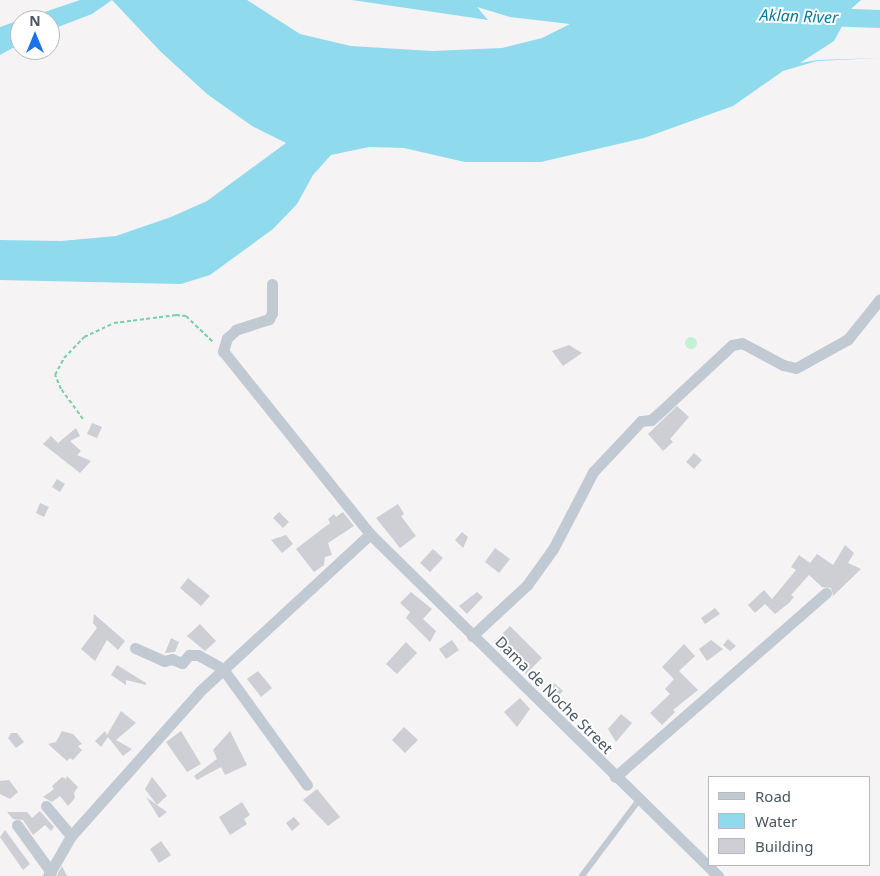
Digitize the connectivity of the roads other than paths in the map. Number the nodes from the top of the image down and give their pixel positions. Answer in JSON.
{"nodes":[{"id":1,"x":272,"y":284,"type":"dead end"},
{"id":2,"x":880,"y":299,"type":"edge"},
{"id":3,"x":370,"y":534,"type":"junction"},
{"id":4,"x":826,"y":593,"type":"dead end"},
{"id":5,"x":472,"y":636,"type":"junction"},
{"id":6,"x":135,"y":648,"type":"dead end"},
{"id":7,"x":223,"y":669,"type":"junction"},
{"id":8,"x":616,"y":777,"type":"junction"},
{"id":9,"x":307,"y":785,"type":"dead end"},
{"id":10,"x":639,"y":800,"type":"junction"},
{"id":11,"x":46,"y":806,"type":"dead end"},
{"id":12,"x":17,"y":825,"type":"dead end"},
{"id":13,"x":72,"y":836,"type":"junction"},
{"id":14,"x":49,"y":874,"type":"edge"},
{"id":15,"x":582,"y":876,"type":"edge"},
{"id":16,"x":718,"y":876,"type":"edge"}],
"edges":[{"from":1,"to":3,"type":"street","name":"Dama de Noche Street"},
{"from":2,"to":5,"type":"street"},
{"from":3,"to":5,"type":"street","name":"Dama de Noche Street"},
{"from":3,"to":7,"type":"street"},
{"from":4,"to":8,"type":"street"},
{"from":5,"to":8,"type":"street","name":"Dama de Noche Street"},
{"from":6,"to":7,"type":"street"},
{"from":7,"to":9,"type":"street"},
{"from":7,"to":13,"type":"street"},
{"from":8,"to":10,"type":"street","name":"Dama de Noche Street"},
{"from":10,"to":15,"type":"lane"},
{"from":10,"to":16,"type":"street","name":"Dama de Noche Street"},
{"from":11,"to":13,"type":"street"},
{"from":12,"to":14,"type":"street"},
{"from":13,"to":14,"type":"street"}]}
